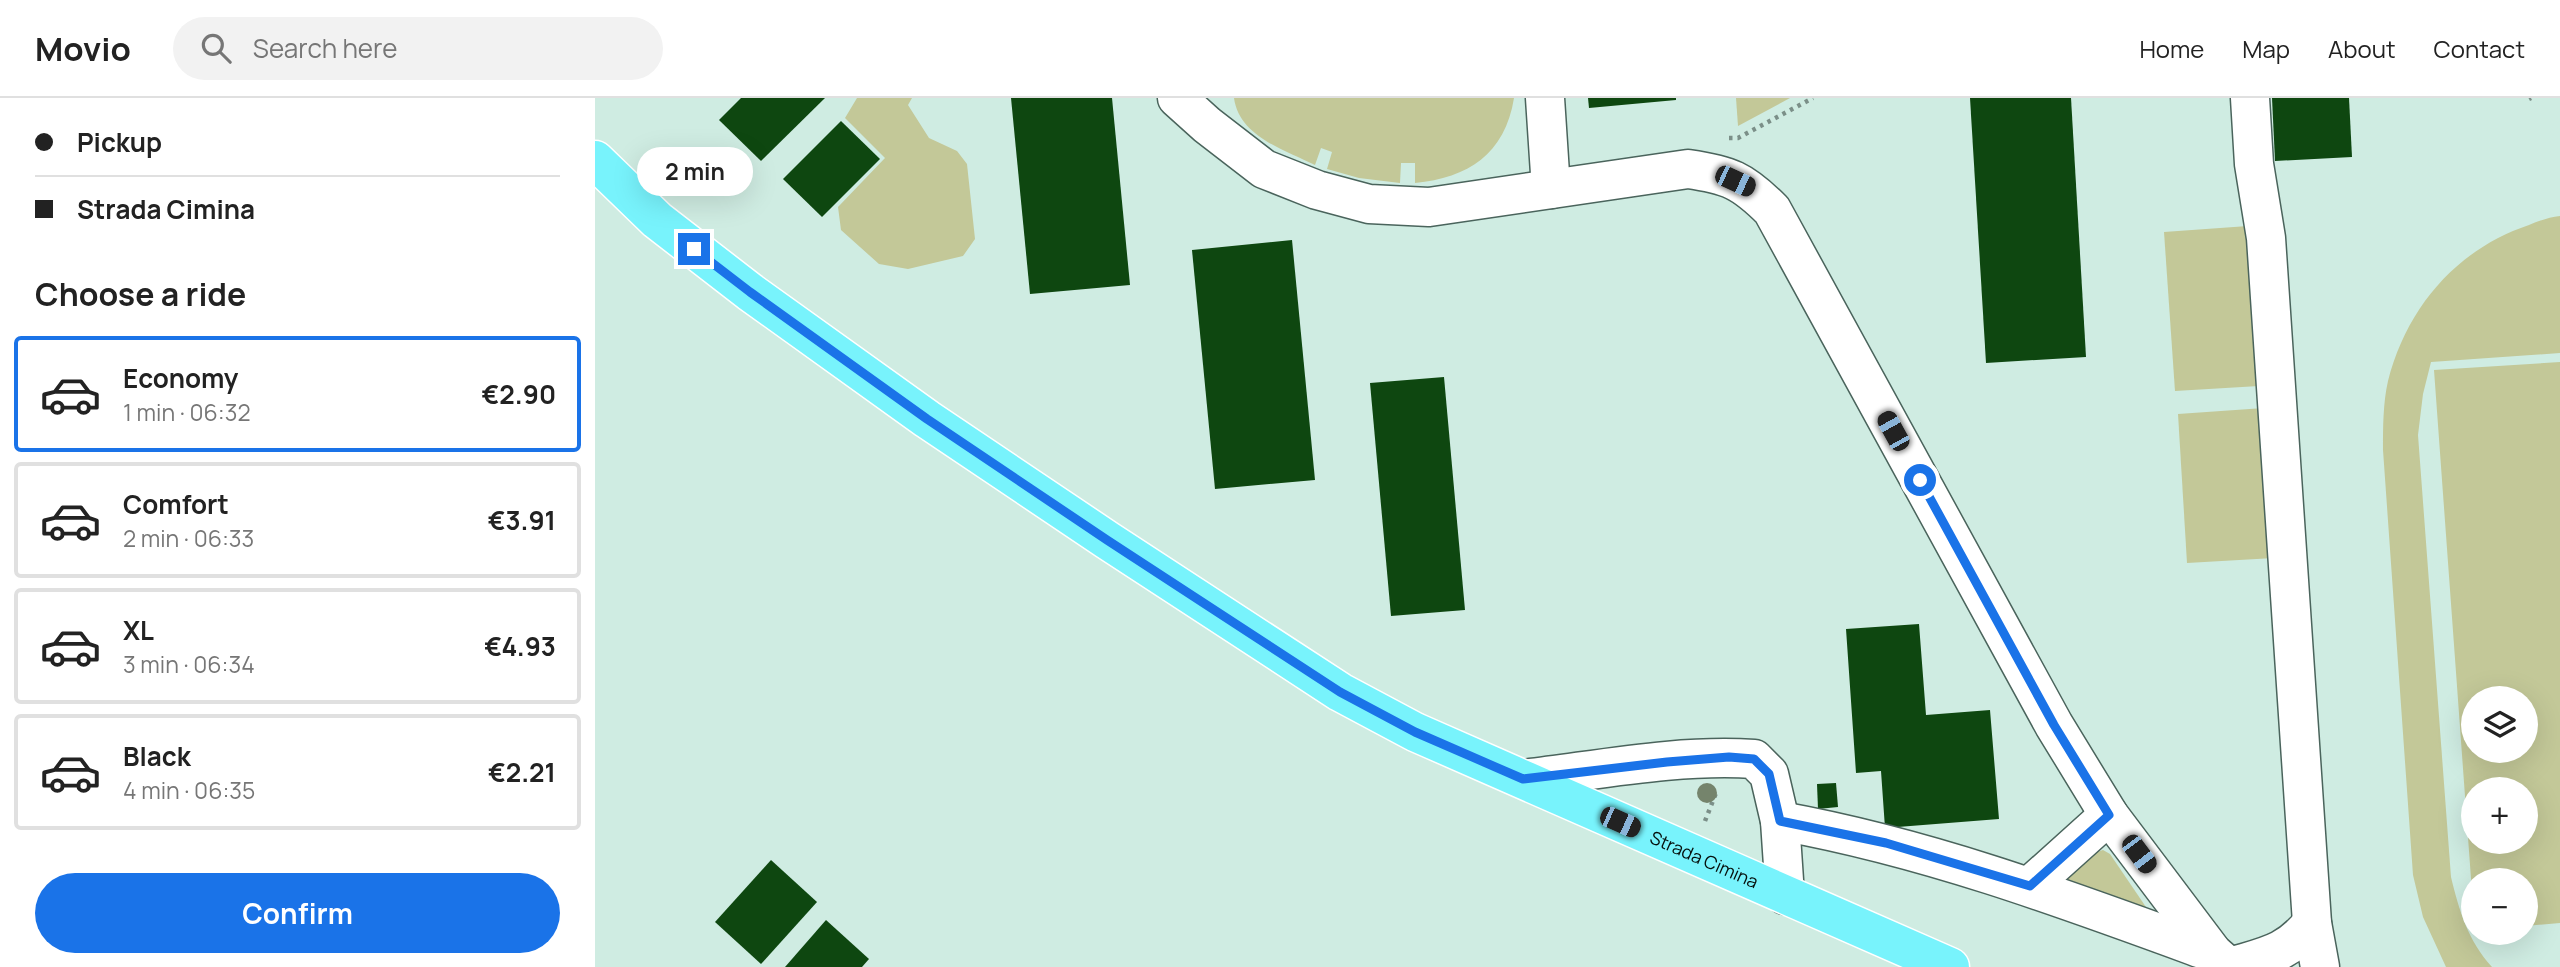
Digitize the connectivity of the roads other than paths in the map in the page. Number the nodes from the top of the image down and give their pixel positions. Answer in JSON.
{"nodes":[{"id":1,"x":1177,"y":98,"type":"edge"},
{"id":2,"x":1545,"y":98,"type":"edge"},
{"id":3,"x":2250,"y":98,"type":"edge"},
{"id":4,"x":1207,"y":112,"type":"edge"},
{"id":5,"x":595,"y":160,"type":"edge"},
{"id":6,"x":1551,"y":189,"type":"junction"},
{"id":7,"x":1523,"y":779,"type":"junction"},
{"id":8,"x":2109,"y":815,"type":"junction"},
{"id":9,"x":1780,"y":821,"type":"junction"},
{"id":10,"x":2030,"y":886,"type":"junction"},
{"id":11,"x":1784,"y":895,"type":"junction"},
{"id":12,"x":2312,"y":923,"type":"junction"},
{"id":13,"x":2224,"y":962,"type":"edge"},
{"id":14,"x":1950,"y":967,"type":"edge"},
{"id":15,"x":2320,"y":967,"type":"edge"}],
"edges":[{"from":1,"to":4,"type":"lane"},
{"from":2,"to":6,"type":"lane"},
{"from":3,"to":12,"type":"lane"},
{"from":4,"to":6,"type":"lane"},
{"from":5,"to":7,"type":"main road","name":"Strada Cimina"},
{"from":6,"to":8,"type":"lane"},
{"from":7,"to":9,"type":"lane"},
{"from":7,"to":11,"type":"main road","name":"Strada Cimina"},
{"from":8,"to":10,"type":"lane"},
{"from":8,"to":13,"type":"lane"},
{"from":9,"to":10,"type":"lane"},
{"from":9,"to":11,"type":"lane"},
{"from":10,"to":13,"type":"lane"},
{"from":11,"to":14,"type":"main road","name":"Strada Cimina"},
{"from":12,"to":13,"type":"lane"},
{"from":12,"to":15,"type":"lane"}]}
